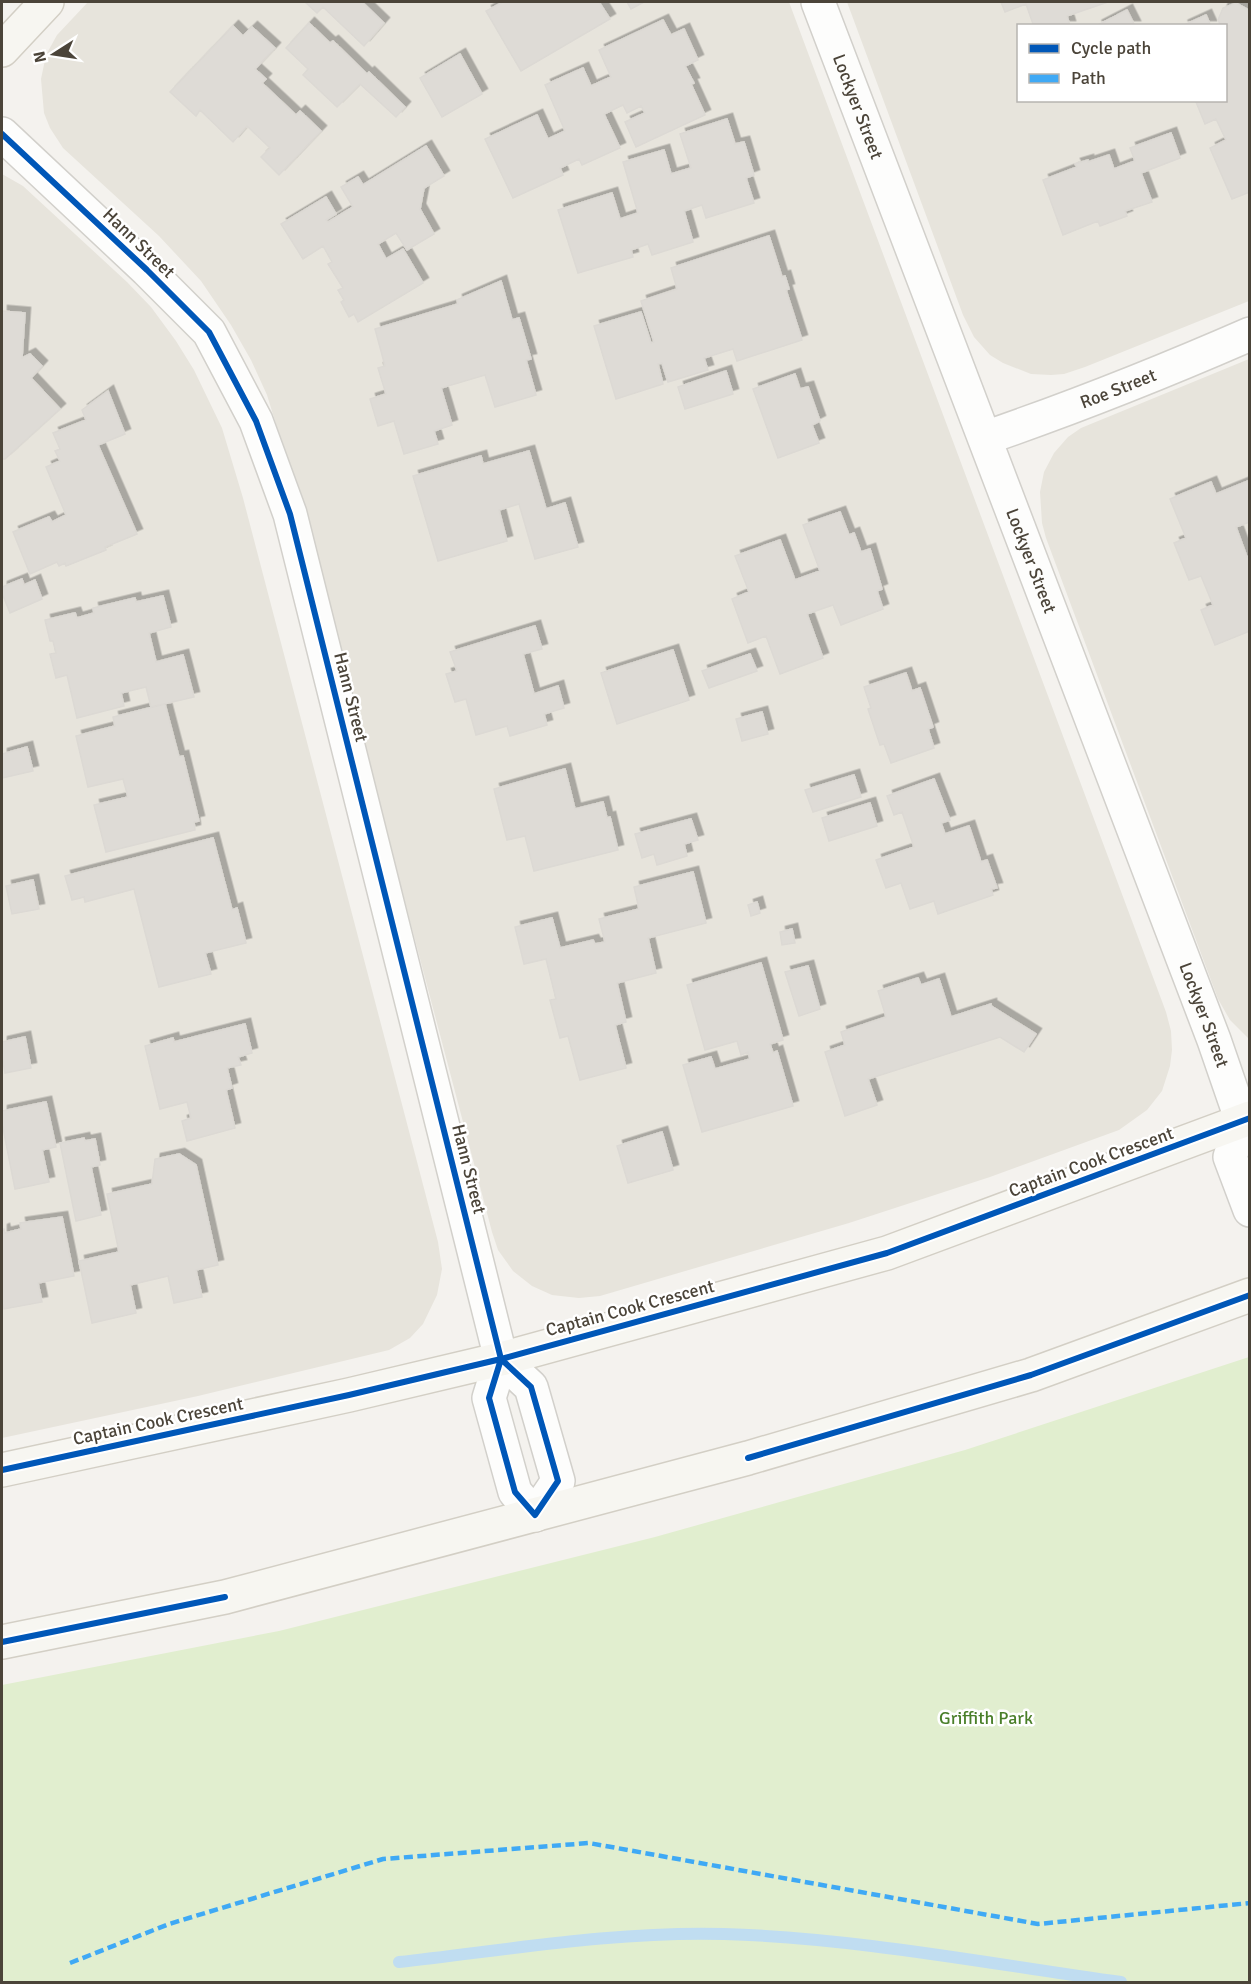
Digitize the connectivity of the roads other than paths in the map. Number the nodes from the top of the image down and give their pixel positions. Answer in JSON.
{"nodes":[{"id":1,"x":47,"y":2,"type":"edge"},
{"id":2,"x":818,"y":2,"type":"edge"},
{"id":3,"x":2,"y":50,"type":"edge"},
{"id":4,"x":2,"y":134,"type":"edge"},
{"id":5,"x":1250,"y":334,"type":"edge"},
{"id":6,"x":985,"y":438,"type":"junction"},
{"id":7,"x":1247,"y":1122,"type":"edge"},
{"id":8,"x":1250,"y":1210,"type":"edge"},
{"id":9,"x":1250,"y":1295,"type":"edge"},
{"id":10,"x":501,"y":1359,"type":"junction"},
{"id":11,"x":2,"y":1470,"type":"edge"},
{"id":12,"x":535,"y":1515,"type":"junction"},
{"id":13,"x":2,"y":1642,"type":"edge"}],
"edges":[{"from":1,"to":3,"type":"main road"},
{"from":2,"to":6,"type":"street","name":"Lockyer Street"},
{"from":4,"to":10,"type":"street","name":"Hann Street"},
{"from":5,"to":6,"type":"street","name":"Roe Street"},
{"from":6,"to":7,"type":"street","name":"Lockyer Street"},
{"from":7,"to":8,"type":"street"},
{"from":7,"to":10,"type":"main road","name":"Captain Cook Crescent"},
{"from":9,"to":12,"type":"main road"},
{"from":10,"to":11,"type":"main road","name":"Captain Cook Crescent"},
{"from":10,"to":12,"type":"street"},
{"from":10,"to":12,"type":"street"},
{"from":12,"to":13,"type":"main road"}]}
